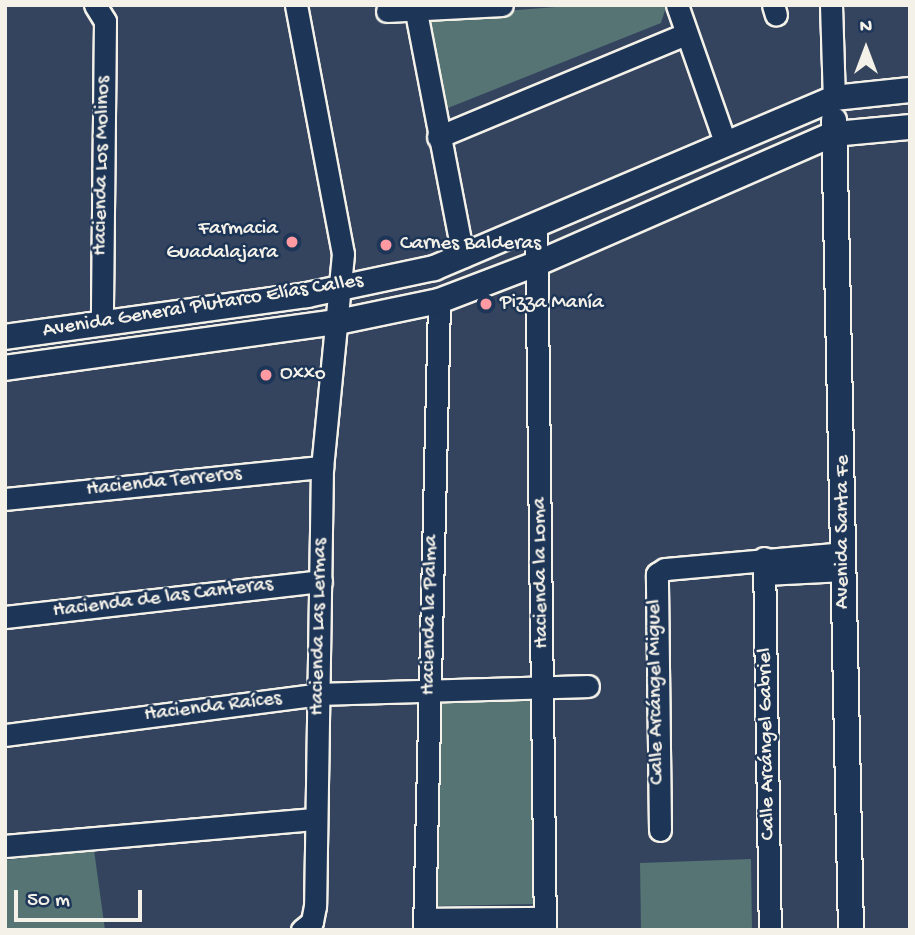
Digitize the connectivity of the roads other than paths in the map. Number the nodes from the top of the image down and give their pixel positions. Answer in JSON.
{"nodes":[{"id":1,"x":296,"y":5,"type":"edge"},
{"id":2,"x":502,"y":5,"type":"edge"},
{"id":3,"x":677,"y":5,"type":"edge"},
{"id":4,"x":831,"y":5,"type":"edge"},
{"id":5,"x":97,"y":7,"type":"edge"},
{"id":6,"x":387,"y":11,"type":"dead end"},
{"id":7,"x":416,"y":12,"type":"junction"},
{"id":8,"x":685,"y":34,"type":"junction"},
{"id":9,"x":910,"y":90,"type":"edge"},
{"id":10,"x":834,"y":98,"type":"junction"},
{"id":11,"x":910,"y":127,"type":"edge"},
{"id":12,"x":834,"y":134,"type":"junction"},
{"id":13,"x":438,"y":137,"type":"junction"},
{"id":14,"x":724,"y":142,"type":"junction"},
{"id":15,"x":536,"y":228,"type":"junction"},
{"id":16,"x":463,"y":257,"type":"junction"},
{"id":17,"x":536,"y":264,"type":"junction"},
{"id":18,"x":343,"y":288,"type":"junction"},
{"id":19,"x":439,"y":301,"type":"junction"},
{"id":20,"x":338,"y":321,"type":"junction"},
{"id":21,"x":102,"y":323,"type":"junction"},
{"id":22,"x":5,"y":338,"type":"edge"},
{"id":23,"x":5,"y":369,"type":"edge"},
{"id":24,"x":322,"y":467,"type":"junction"},
{"id":25,"x":5,"y":499,"type":"edge"},
{"id":26,"x":843,"y":561,"type":"junction"},
{"id":27,"x":765,"y":566,"type":"junction"},
{"id":28,"x":321,"y":581,"type":"junction"},
{"id":29,"x":5,"y":617,"type":"edge"},
{"id":30,"x":544,"y":685,"type":"junction"},
{"id":31,"x":588,"y":686,"type":"dead end"},
{"id":32,"x":430,"y":688,"type":"junction"},
{"id":33,"x":319,"y":694,"type":"junction"},
{"id":34,"x":5,"y":734,"type":"edge"},
{"id":35,"x":315,"y":819,"type":"junction"},
{"id":36,"x":660,"y":830,"type":"dead end"},
{"id":37,"x":5,"y":846,"type":"edge"},
{"id":38,"x":544,"y":924,"type":"edge"},
{"id":39,"x":424,"y":925,"type":"edge"},
{"id":40,"x":302,"y":930,"type":"edge"},
{"id":41,"x":770,"y":930,"type":"edge"},
{"id":42,"x":851,"y":930,"type":"edge"}],
"edges":[{"from":1,"to":18,"type":"street","name":"Hacienda Las Lermas"},
{"from":2,"to":7,"type":"street"},
{"from":3,"to":8,"type":"street"},
{"from":4,"to":10,"type":"street"},
{"from":5,"to":21,"type":"street","name":"Hacienda Los Molinos"},
{"from":6,"to":7,"type":"street"},
{"from":7,"to":13,"type":"street"},
{"from":8,"to":13,"type":"street"},
{"from":8,"to":14,"type":"street"},
{"from":9,"to":10,"type":"street","name":"Avenida General Plutarco Elías Calles"},
{"from":10,"to":12,"type":"street","name":"Avenida Santa Fe"},
{"from":10,"to":14,"type":"street","name":"Avenida General Plutarco Elías Calles"},
{"from":11,"to":12,"type":"street","name":"Avenida General Plutarco Elías Calles"},
{"from":12,"to":17,"type":"street","name":"Avenida General Plutarco Elías Calles"},
{"from":12,"to":26,"type":"street","name":"Avenida Santa Fe"},
{"from":13,"to":16,"type":"street"},
{"from":14,"to":15,"type":"street","name":"Avenida General Plutarco Elías Calles"},
{"from":15,"to":16,"type":"street","name":"Avenida General Plutarco Elías Calles"},
{"from":15,"to":17,"type":"street","name":"Hacienda la Loma"},
{"from":16,"to":18,"type":"street","name":"Avenida General Plutarco Elías Calles"},
{"from":17,"to":19,"type":"street","name":"Avenida General Plutarco Elías Calles"},
{"from":17,"to":30,"type":"street","name":"Hacienda la Loma"},
{"from":18,"to":20,"type":"street","name":"Hacienda Las Lermas"},
{"from":18,"to":21,"type":"street","name":"Avenida General Plutarco Elías Calles"},
{"from":19,"to":20,"type":"street","name":"Avenida General Plutarco Elías Calles"},
{"from":19,"to":32,"type":"street","name":"Hacienda la Palma"},
{"from":20,"to":23,"type":"street","name":"Avenida General Plutarco Elías Calles"},
{"from":20,"to":24,"type":"street","name":"Hacienda Las Lermas"},
{"from":21,"to":22,"type":"street","name":"Avenida General Plutarco Elías Calles"},
{"from":24,"to":25,"type":"street","name":"Hacienda Terreros"},
{"from":24,"to":28,"type":"street","name":"Hacienda Las Lermas"},
{"from":26,"to":27,"type":"street","name":"Calle Arcángel Miguel"},
{"from":26,"to":42,"type":"street","name":"Avenida Santa Fe"},
{"from":27,"to":36,"type":"street","name":"Calle Arcángel Miguel"},
{"from":27,"to":41,"type":"street","name":"Calle Arcángel Gabriel"},
{"from":28,"to":29,"type":"street","name":"Hacienda de las Canteras"},
{"from":28,"to":33,"type":"street","name":"Hacienda Las Lermas"},
{"from":30,"to":31,"type":"street","name":"Hacienda Raíces"},
{"from":30,"to":32,"type":"street","name":"Hacienda Raíces"},
{"from":30,"to":38,"type":"street","name":"Hacienda la Loma"},
{"from":32,"to":33,"type":"street","name":"Hacienda Raíces"},
{"from":32,"to":39,"type":"street","name":"Hacienda la Palma"},
{"from":33,"to":34,"type":"street","name":"Hacienda Raíces"},
{"from":33,"to":35,"type":"street","name":"Hacienda Las Lermas"},
{"from":35,"to":37,"type":"street"},
{"from":35,"to":40,"type":"street","name":"Hacienda Las Lermas"},
{"from":38,"to":39,"type":"street","name":"Hacienda la Loma"}]}
